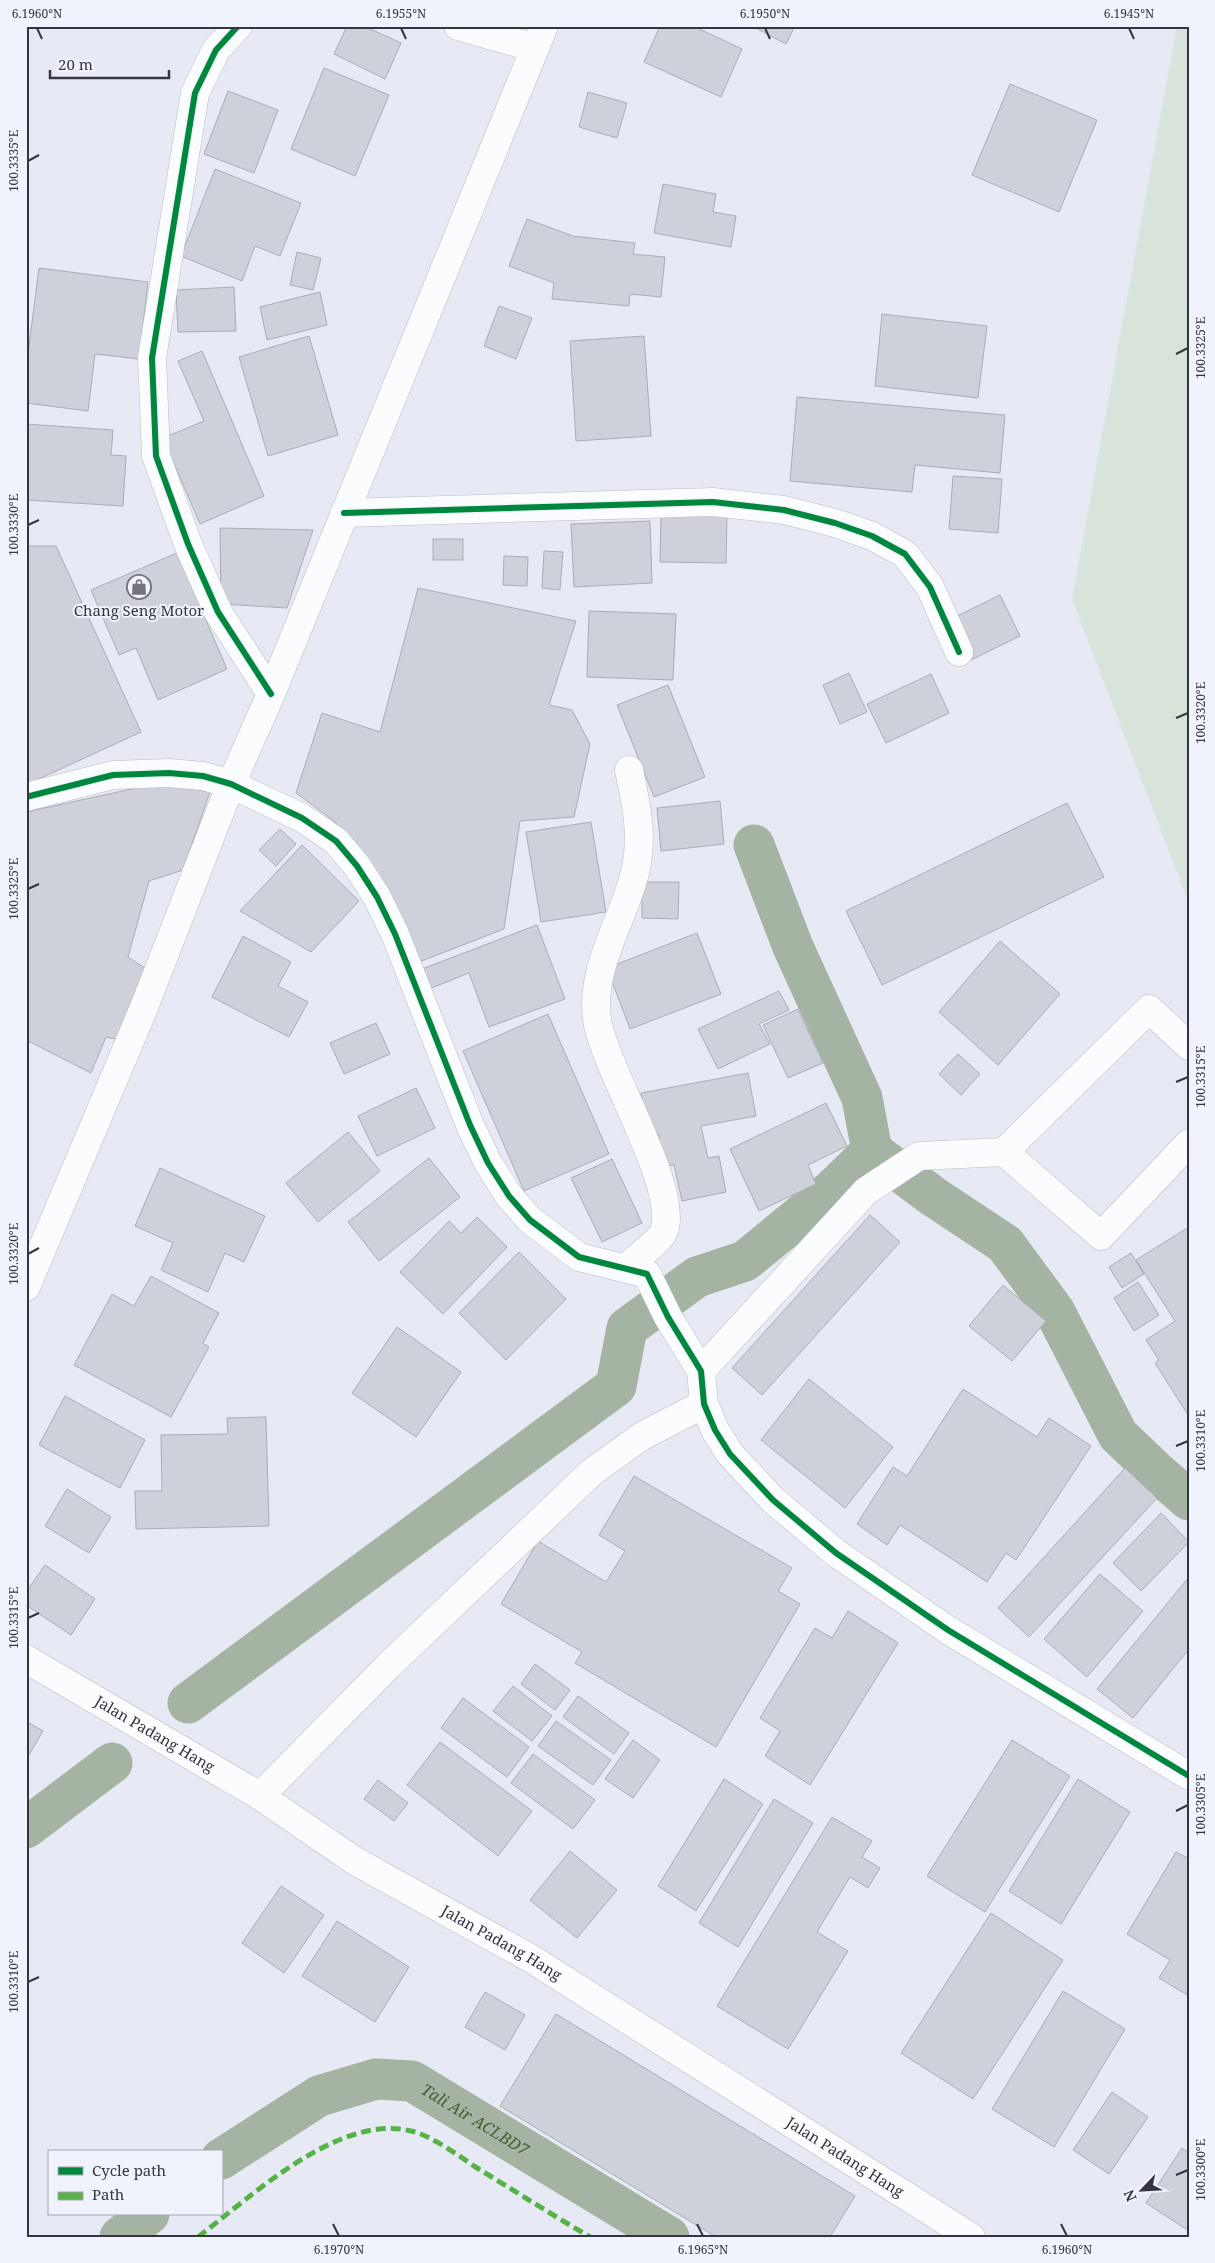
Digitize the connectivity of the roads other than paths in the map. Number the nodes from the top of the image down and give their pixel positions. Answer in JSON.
{"nodes":[{"id":1,"x":238,"y":26,"type":"edge"},
{"id":2,"x":458,"y":26,"type":"edge"},
{"id":3,"x":540,"y":37,"type":"edge"},
{"id":4,"x":344,"y":513,"type":"junction"},
{"id":5,"x":959,"y":652,"type":"dead end"},
{"id":6,"x":270,"y":694,"type":"junction"},
{"id":7,"x":630,"y":770,"type":"dead end"},
{"id":8,"x":231,"y":784,"type":"junction"},
{"id":9,"x":26,"y":797,"type":"edge"},
{"id":10,"x":1189,"y":1046,"type":"edge"},
{"id":11,"x":1189,"y":1143,"type":"edge"},
{"id":12,"x":1004,"y":1152,"type":"junction"},
{"id":13,"x":637,"y":1271,"type":"junction"},
{"id":14,"x":26,"y":1287,"type":"edge"},
{"id":15,"x":701,"y":1371,"type":"junction"},
{"id":16,"x":704,"y":1404,"type":"junction"},
{"id":17,"x":26,"y":1659,"type":"edge"},
{"id":18,"x":1189,"y":1776,"type":"edge"},
{"id":19,"x":260,"y":1796,"type":"junction"},
{"id":20,"x":971,"y":2237,"type":"edge"}],
"edges":[{"from":1,"to":6,"type":"street"},
{"from":2,"to":3,"type":"street"},
{"from":3,"to":4,"type":"street"},
{"from":4,"to":5,"type":"street"},
{"from":4,"to":6,"type":"street"},
{"from":6,"to":8,"type":"street"},
{"from":7,"to":13,"type":"street"},
{"from":8,"to":9,"type":"street"},
{"from":8,"to":13,"type":"street"},
{"from":8,"to":14,"type":"street"},
{"from":10,"to":12,"type":"street"},
{"from":11,"to":12,"type":"street"},
{"from":12,"to":15,"type":"street"},
{"from":13,"to":15,"type":"street"},
{"from":15,"to":16,"type":"street"},
{"from":16,"to":18,"type":"street"},
{"from":16,"to":19,"type":"street"},
{"from":17,"to":19,"type":"street","name":"Jalan Padang Hang"},
{"from":19,"to":20,"type":"street","name":"Jalan Padang Hang"}]}
